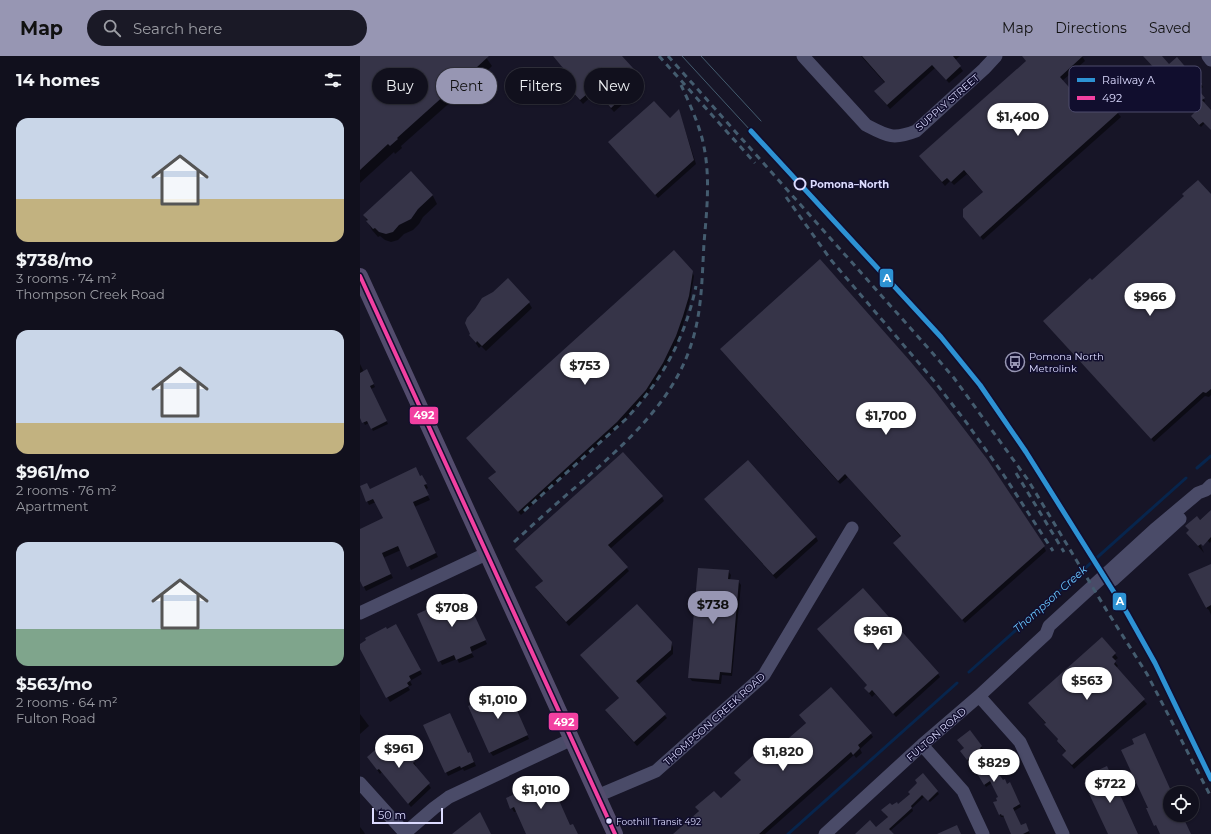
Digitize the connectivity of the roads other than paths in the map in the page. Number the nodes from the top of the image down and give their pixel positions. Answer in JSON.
{"nodes":[{"id":1,"x":803,"y":56,"type":"edge"},
{"id":2,"x":996,"y":56,"type":"edge"},
{"id":3,"x":1208,"y":56,"type":"edge"},
{"id":4,"x":1211,"y":60,"type":"edge"},
{"id":5,"x":360,"y":278,"type":"edge"},
{"id":6,"x":1208,"y":488,"type":"edge"},
{"id":7,"x":852,"y":528,"type":"dead end"},
{"id":8,"x":486,"y":554,"type":"junction"},
{"id":9,"x":360,"y":613,"type":"edge"},
{"id":10,"x":979,"y":696,"type":"junction"},
{"id":11,"x":572,"y":740,"type":"junction"},
{"id":12,"x":922,"y":745,"type":"junction"},
{"id":13,"x":360,"y":783,"type":"edge"},
{"id":14,"x":597,"y":796,"type":"junction"},
{"id":15,"x":615,"y":834,"type":"edge"},
{"id":16,"x":825,"y":834,"type":"edge"},
{"id":17,"x":983,"y":834,"type":"edge"},
{"id":18,"x":1063,"y":834,"type":"edge"}],
"edges":[{"from":1,"to":2,"type":"street","name":"SUPPLY STREET"},
{"from":3,"to":4,"type":"street"},
{"from":5,"to":8,"type":"main road"},
{"from":6,"to":10,"type":"street","name":"FULTON ROAD"},
{"from":7,"to":14,"type":"street","name":"THOMPSON CREEK ROAD"},
{"from":8,"to":9,"type":"street"},
{"from":8,"to":11,"type":"main road"},
{"from":10,"to":12,"type":"street","name":"FULTON ROAD"},
{"from":10,"to":18,"type":"street"},
{"from":11,"to":13,"type":"street"},
{"from":11,"to":14,"type":"main road"},
{"from":12,"to":16,"type":"street","name":"FULTON ROAD"},
{"from":12,"to":17,"type":"street"},
{"from":14,"to":15,"type":"main road"}]}
